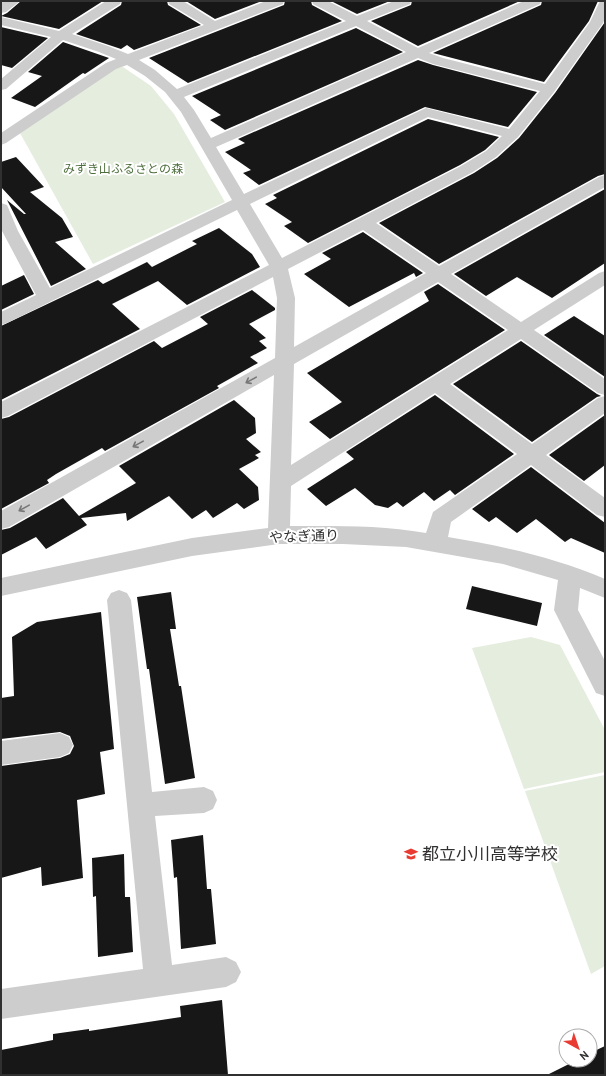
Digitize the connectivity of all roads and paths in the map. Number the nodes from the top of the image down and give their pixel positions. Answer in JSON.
{"nodes":[{"id":1,"x":14,"y":1,"type":"edge"},
{"id":2,"x":115,"y":1,"type":"edge"},
{"id":3,"x":174,"y":1,"type":"edge"},
{"id":4,"x":278,"y":1,"type":"edge"},
{"id":5,"x":318,"y":1,"type":"edge"},
{"id":6,"x":405,"y":1,"type":"edge"},
{"id":7,"x":535,"y":1,"type":"edge"},
{"id":8,"x":605,"y":2,"type":"edge"},
{"id":9,"x":1,"y":9,"type":"edge"},
{"id":10,"x":1,"y":21,"type":"edge"},
{"id":11,"x":355,"y":21,"type":"junction"},
{"id":12,"x":214,"y":26,"type":"junction"},
{"id":13,"x":61,"y":35,"type":"junction"},
{"id":14,"x":416,"y":52,"type":"junction"},
{"id":15,"x":128,"y":59,"type":"junction"},
{"id":16,"x":1,"y":86,"type":"edge"},
{"id":17,"x":549,"y":89,"type":"junction"},
{"id":18,"x":176,"y":95,"type":"junction"},
{"id":19,"x":513,"y":134,"type":"junction"},
{"id":20,"x":1,"y":140,"type":"edge"},
{"id":21,"x":208,"y":145,"type":"junction"},
{"id":22,"x":605,"y":180,"type":"edge"},
{"id":23,"x":241,"y":203,"type":"junction"},
{"id":24,"x":1,"y":208,"type":"edge"},
{"id":25,"x":363,"y":222,"type":"junction"},
{"id":26,"x":6,"y":233,"type":"edge"},
{"id":27,"x":278,"y":266,"type":"junction"},
{"id":28,"x":439,"y":274,"type":"junction"},
{"id":29,"x":605,"y":277,"type":"edge"},
{"id":30,"x":46,"y":297,"type":"junction"},
{"id":31,"x":1,"y":319,"type":"edge"},
{"id":32,"x":521,"y":330,"type":"junction"},
{"id":33,"x":285,"y":361,"type":"junction"},
{"id":34,"x":436,"y":384,"type":"junction"},
{"id":35,"x":605,"y":388,"type":"edge"},
{"id":36,"x":605,"y":403,"type":"edge"},
{"id":37,"x":1,"y":411,"type":"edge"},
{"id":38,"x":531,"y":455,"type":"junction"},
{"id":39,"x":281,"y":482,"type":"junction"},
{"id":40,"x":605,"y":509,"type":"edge"},
{"id":41,"x":1,"y":521,"type":"edge"},
{"id":42,"x":279,"y":535,"type":"junction"},
{"id":43,"x":435,"y":543,"type":"junction"},
{"id":44,"x":570,"y":574,"type":"junction"},
{"id":45,"x":1,"y":587,"type":"edge"},
{"id":46,"x":605,"y":589,"type":"edge"},
{"id":47,"x":119,"y":600,"type":"dead end"},
{"id":48,"x":604,"y":682,"type":"edge"},
{"id":49,"x":60,"y":745,"type":"dead end"},
{"id":50,"x":1,"y":754,"type":"edge"},
{"id":51,"x":204,"y":800,"type":"dead end"},
{"id":52,"x":141,"y":805,"type":"junction"},
{"id":53,"x":226,"y":972,"type":"dead end"},
{"id":54,"x":159,"y":982,"type":"junction"},
{"id":55,"x":1,"y":1004,"type":"edge"}],
"edges":[{"from":1,"to":9,"type":"street"},
{"from":2,"to":13,"type":"street"},
{"from":3,"to":12,"type":"street"},
{"from":4,"to":12,"type":"street"},
{"from":5,"to":11,"type":"street"},
{"from":6,"to":11,"type":"street"},
{"from":7,"to":14,"type":"street"},
{"from":8,"to":17,"type":"street"},
{"from":10,"to":13,"type":"street"},
{"from":11,"to":14,"type":"street"},
{"from":11,"to":18,"type":"street"},
{"from":12,"to":15,"type":"street"},
{"from":13,"to":15,"type":"street"},
{"from":13,"to":16,"type":"street"},
{"from":14,"to":17,"type":"street"},
{"from":14,"to":21,"type":"street"},
{"from":15,"to":18,"type":"street"},
{"from":15,"to":20,"type":"street"},
{"from":17,"to":19,"type":"street"},
{"from":18,"to":21,"type":"street"},
{"from":19,"to":23,"type":"street"},
{"from":19,"to":25,"type":"street"},
{"from":21,"to":23,"type":"street"},
{"from":22,"to":28,"type":"street"},
{"from":23,"to":27,"type":"street"},
{"from":23,"to":30,"type":"street"},
{"from":24,"to":26,"type":"street"},
{"from":25,"to":27,"type":"street"},
{"from":25,"to":28,"type":"street"},
{"from":26,"to":30,"type":"street"},
{"from":27,"to":33,"type":"street"},
{"from":27,"to":37,"type":"street"},
{"from":28,"to":32,"type":"street"},
{"from":28,"to":33,"type":"street"},
{"from":29,"to":32,"type":"street"},
{"from":30,"to":31,"type":"street"},
{"from":32,"to":34,"type":"street"},
{"from":32,"to":35,"type":"street"},
{"from":33,"to":39,"type":"street"},
{"from":33,"to":41,"type":"street","one_way":true},
{"from":34,"to":38,"type":"street"},
{"from":34,"to":39,"type":"street"},
{"from":36,"to":38,"type":"street"},
{"from":38,"to":40,"type":"street"},
{"from":38,"to":43,"type":"street"},
{"from":39,"to":42,"type":"street"},
{"from":42,"to":43,"type":"street","name":"やなぎ通り"},
{"from":42,"to":45,"type":"street","name":"やなぎ通り"},
{"from":43,"to":44,"type":"street","name":"やなぎ通り"},
{"from":44,"to":46,"type":"street","name":"やなぎ通り"},
{"from":44,"to":48,"type":"street"},
{"from":47,"to":52,"type":"street"},
{"from":49,"to":50,"type":"street"},
{"from":51,"to":52,"type":"street"},
{"from":52,"to":54,"type":"street"},
{"from":53,"to":54,"type":"street"},
{"from":54,"to":55,"type":"street"}]}
